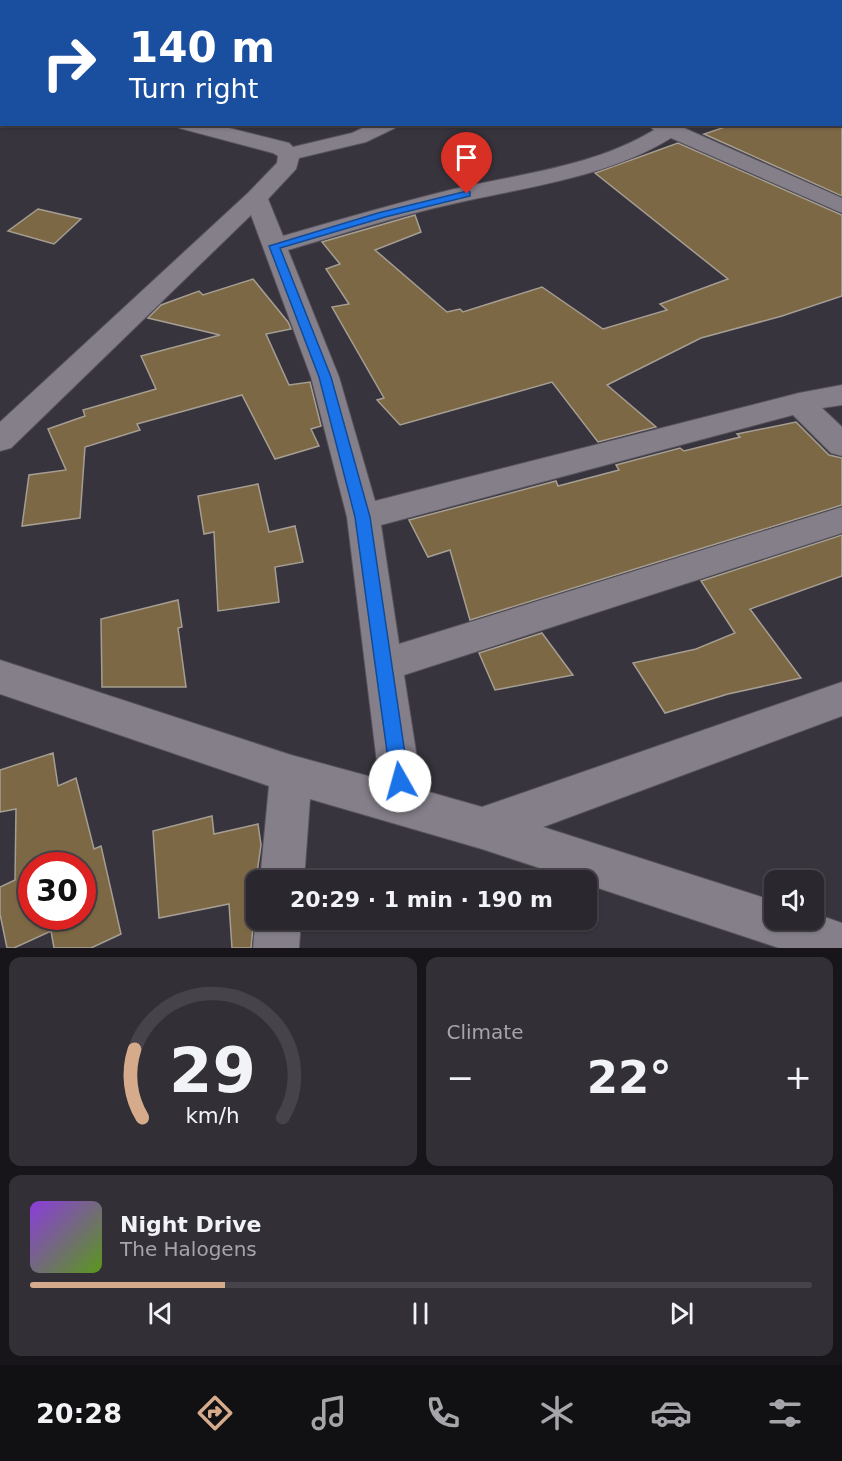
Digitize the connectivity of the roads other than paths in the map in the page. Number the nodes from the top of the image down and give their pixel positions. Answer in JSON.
{"nodes":[{"id":1,"x":194,"y":126,"type":"edge"},
{"id":2,"x":384,"y":126,"type":"edge"},
{"id":3,"x":663,"y":127,"type":"edge"},
{"id":4,"x":289,"y":154,"type":"junction"},
{"id":5,"x":256,"y":198,"type":"junction"},
{"id":6,"x":842,"y":206,"type":"edge"},
{"id":7,"x":274,"y":246,"type":"junction"},
{"id":8,"x":842,"y":395,"type":"edge"},
{"id":9,"x":799,"y":403,"type":"junction"},
{"id":10,"x":0,"y":440,"type":"edge"},
{"id":11,"x":842,"y":445,"type":"edge"},
{"id":12,"x":363,"y":517,"type":"junction"},
{"id":13,"x":842,"y":520,"type":"edge"},
{"id":14,"x":385,"y":665,"type":"junction"},
{"id":15,"x":0,"y":676,"type":"edge"},
{"id":16,"x":842,"y":699,"type":"edge"},
{"id":17,"x":291,"y":774,"type":"junction"},
{"id":18,"x":403,"y":804,"type":"junction"},
{"id":19,"x":482,"y":828,"type":"junction"},
{"id":20,"x":283,"y":870,"type":"edge"},
{"id":21,"x":277,"y":930,"type":"edge"},
{"id":22,"x":842,"y":946,"type":"edge"},
{"id":23,"x":276,"y":948,"type":"edge"}],
"edges":[{"from":1,"to":4,"type":"street"},
{"from":2,"to":4,"type":"street"},
{"from":3,"to":6,"type":"street"},
{"from":3,"to":7,"type":"street"},
{"from":4,"to":5,"type":"street"},
{"from":5,"to":7,"type":"street"},
{"from":5,"to":10,"type":"street"},
{"from":7,"to":12,"type":"street"},
{"from":8,"to":9,"type":"street"},
{"from":9,"to":11,"type":"street"},
{"from":9,"to":12,"type":"street"},
{"from":12,"to":14,"type":"street"},
{"from":13,"to":14,"type":"street"},
{"from":14,"to":18,"type":"street"},
{"from":15,"to":17,"type":"street"},
{"from":16,"to":19,"type":"street"},
{"from":17,"to":18,"type":"street"},
{"from":17,"to":20,"type":"street"},
{"from":18,"to":19,"type":"street"},
{"from":19,"to":22,"type":"street"},
{"from":21,"to":23,"type":"street"}]}
